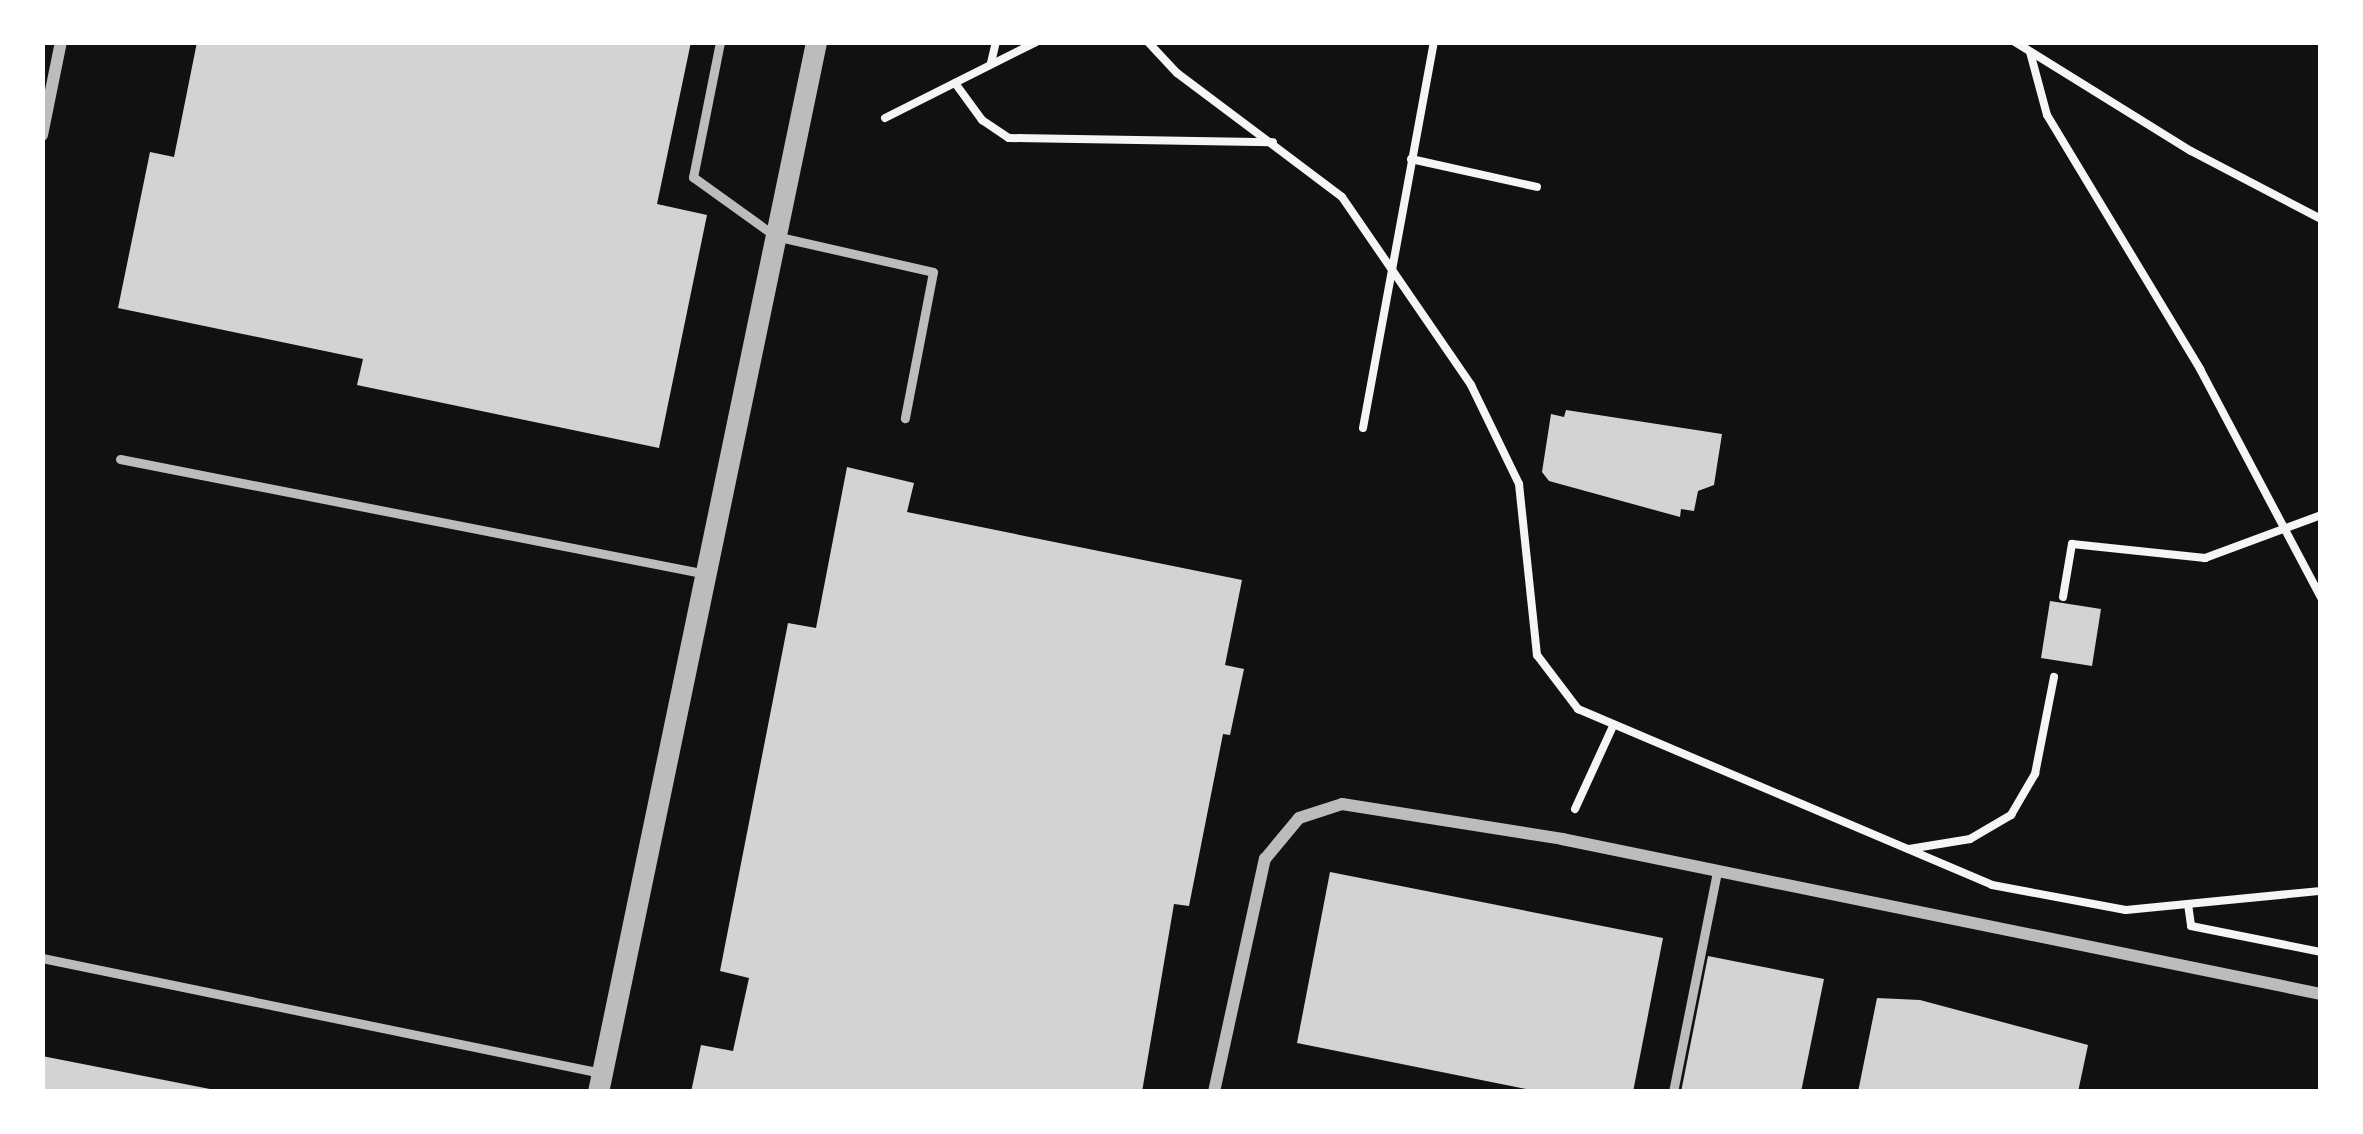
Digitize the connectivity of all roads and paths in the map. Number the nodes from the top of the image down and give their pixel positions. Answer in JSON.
{"nodes":[{"id":1,"x":61,"y":42,"type":"edge"},
{"id":2,"x":720,"y":42,"type":"edge"},
{"id":3,"x":815,"y":42,"type":"edge"},
{"id":4,"x":996,"y":42,"type":"edge"},
{"id":5,"x":1036,"y":42,"type":"edge"},
{"id":6,"x":1148,"y":42,"type":"edge"},
{"id":7,"x":1434,"y":42,"type":"edge"},
{"id":8,"x":2015,"y":42,"type":"edge"},
{"id":9,"x":2030,"y":52,"type":"junction"},
{"id":10,"x":991,"y":65,"type":"junction"},
{"id":11,"x":956,"y":83,"type":"junction"},
{"id":12,"x":885,"y":118,"type":"dead end"},
{"id":13,"x":42,"y":135,"type":"edge"},
{"id":14,"x":1275,"y":142,"type":"junction"},
{"id":15,"x":1411,"y":159,"type":"junction"},
{"id":16,"x":1537,"y":187,"type":"dead end"},
{"id":17,"x":2321,"y":219,"type":"edge"},
{"id":18,"x":775,"y":236,"type":"junction"},
{"id":19,"x":1390,"y":269,"type":"junction"},
{"id":20,"x":905,"y":418,"type":"dead end"},
{"id":21,"x":1363,"y":428,"type":"dead end"},
{"id":22,"x":120,"y":459,"type":"dead end"},
{"id":23,"x":2321,"y":515,"type":"edge"},
{"id":24,"x":2286,"y":525,"type":"junction"},
{"id":25,"x":706,"y":574,"type":"junction"},
{"id":26,"x":2062,"y":597,"type":"dead end"},
{"id":27,"x":2321,"y":598,"type":"edge"},
{"id":28,"x":2054,"y":677,"type":"dead end"},
{"id":29,"x":1612,"y":728,"type":"junction"},
{"id":30,"x":1562,"y":839,"type":"junction"},
{"id":31,"x":1904,"y":849,"type":"junction"},
{"id":32,"x":1717,"y":871,"type":"junction"},
{"id":33,"x":2321,"y":891,"type":"edge"},
{"id":34,"x":2188,"y":904,"type":"junction"},
{"id":35,"x":2321,"y":952,"type":"edge"},
{"id":36,"x":42,"y":958,"type":"edge"},
{"id":37,"x":2321,"y":994,"type":"edge"},
{"id":38,"x":600,"y":1083,"type":"edge"},
{"id":39,"x":1214,"y":1092,"type":"edge"},
{"id":40,"x":1673,"y":1092,"type":"edge"}],
"edges":[{"from":1,"to":13,"type":"street"},
{"from":2,"to":18,"type":"lane"},
{"from":3,"to":18,"type":"street"},
{"from":4,"to":10,"type":"path"},
{"from":5,"to":10,"type":"path"},
{"from":6,"to":14,"type":"path"},
{"from":7,"to":15,"type":"path"},
{"from":8,"to":9,"type":"path"},
{"from":9,"to":17,"type":"path"},
{"from":9,"to":24,"type":"path"},
{"from":10,"to":11,"type":"path"},
{"from":11,"to":12,"type":"path"},
{"from":11,"to":14,"type":"path"},
{"from":14,"to":19,"type":"path"},
{"from":15,"to":16,"type":"path"},
{"from":15,"to":19,"type":"path"},
{"from":18,"to":20,"type":"lane"},
{"from":18,"to":25,"type":"street"},
{"from":19,"to":21,"type":"path"},
{"from":19,"to":29,"type":"path"},
{"from":22,"to":25,"type":"lane"},
{"from":23,"to":24,"type":"path"},
{"from":24,"to":26,"type":"path"},
{"from":24,"to":27,"type":"path"},
{"from":25,"to":38,"type":"street"},
{"from":28,"to":31,"type":"path"},
{"from":29,"to":30,"type":"path"},
{"from":29,"to":31,"type":"path"},
{"from":30,"to":32,"type":"street"},
{"from":30,"to":39,"type":"street"},
{"from":31,"to":34,"type":"path"},
{"from":32,"to":37,"type":"street"},
{"from":32,"to":40,"type":"lane"},
{"from":33,"to":34,"type":"path"},
{"from":34,"to":35,"type":"path"},
{"from":36,"to":38,"type":"lane"}]}
